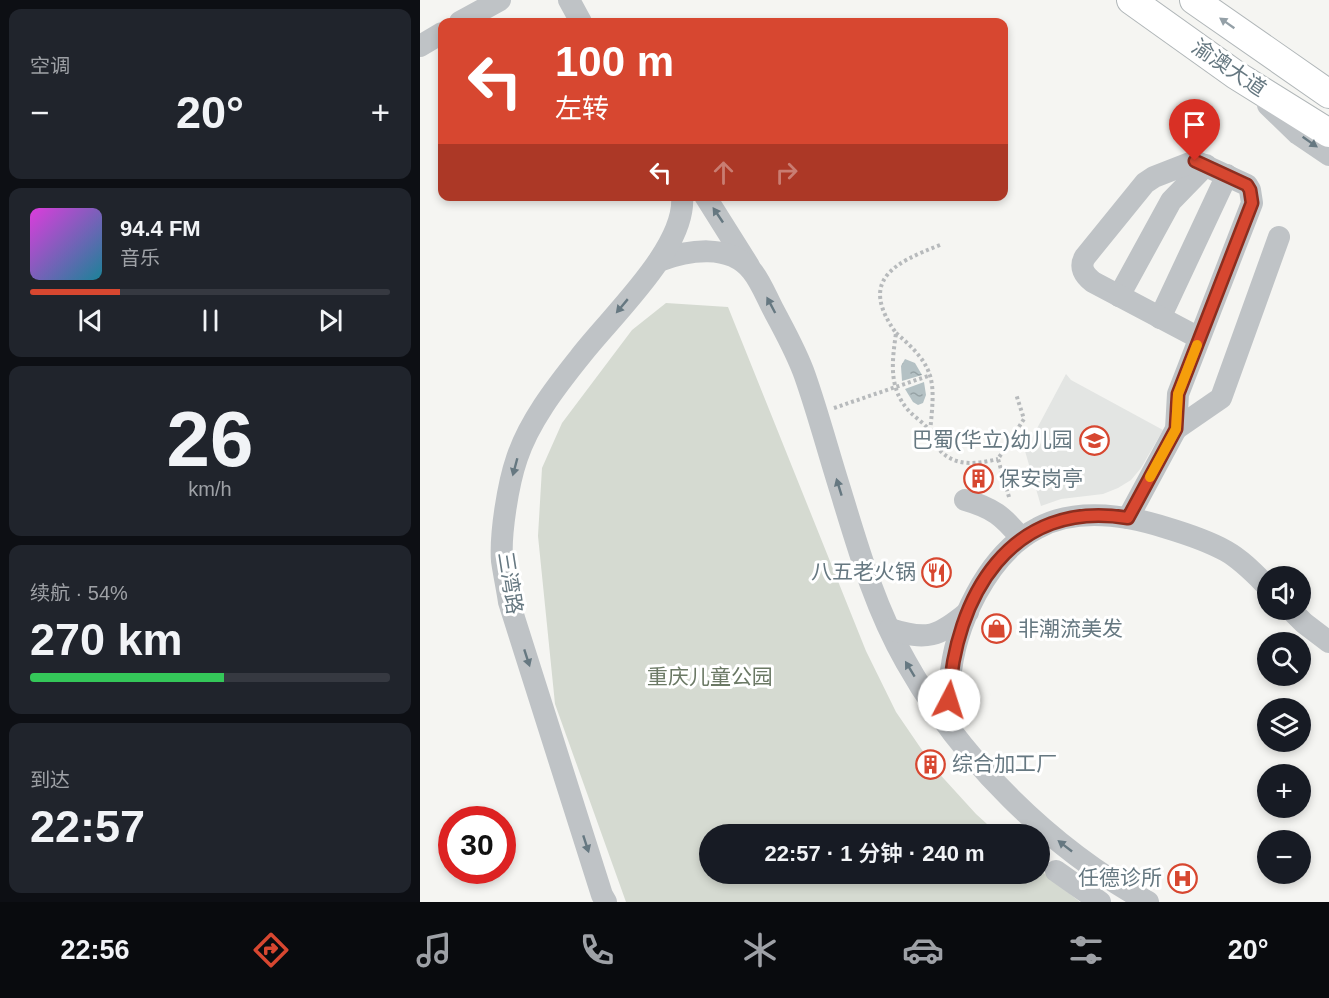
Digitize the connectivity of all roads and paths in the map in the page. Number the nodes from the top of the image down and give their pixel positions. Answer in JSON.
{"nodes":[{"id":1,"x":500,"y":0,"type":"edge"},
{"id":2,"x":569,"y":0,"type":"edge"},
{"id":3,"x":1131,"y":0,"type":"edge"},
{"id":4,"x":1194,"y":0,"type":"edge"},
{"id":5,"x":467,"y":18,"type":"edge"},
{"id":6,"x":579,"y":18,"type":"edge"},
{"id":7,"x":438,"y":35,"type":"edge"},
{"id":8,"x":1260,"y":45,"type":"junction"},
{"id":9,"x":420,"y":46,"type":"edge"},
{"id":10,"x":1236,"y":75,"type":"junction"},
{"id":11,"x":1329,"y":80,"type":"edge"},
{"id":12,"x":1329,"y":94,"type":"edge"},
{"id":13,"x":1329,"y":133,"type":"edge"},
{"id":14,"x":1329,"y":155,"type":"edge"},
{"id":15,"x":1206,"y":165,"type":"junction"},
{"id":16,"x":1227,"y":175,"type":"junction"},
{"id":17,"x":682,"y":201,"type":"edge"},
{"id":18,"x":708,"y":201,"type":"edge"},
{"id":19,"x":1280,"y":237,"type":"dead end"},
{"id":20,"x":940,"y":245,"type":"dead end"},
{"id":21,"x":659,"y":261,"type":"junction"},
{"id":22,"x":751,"y":270,"type":"junction"},
{"id":23,"x":1119,"y":296,"type":"junction"},
{"id":24,"x":1160,"y":318,"type":"junction"},
{"id":25,"x":896,"y":333,"type":"junction"},
{"id":26,"x":1199,"y":338,"type":"junction"},
{"id":27,"x":931,"y":375,"type":"junction"},
{"id":28,"x":894,"y":387,"type":"junction"},
{"id":29,"x":1016,"y":394,"type":"dead end"},
{"id":30,"x":817,"y":414,"type":"junction"},
{"id":31,"x":1176,"y":429,"type":"junction"},
{"id":32,"x":930,"y":432,"type":"junction"},
{"id":33,"x":998,"y":459,"type":"junction"},
{"id":34,"x":1003,"y":476,"type":"dead end"},
{"id":35,"x":965,"y":500,"type":"dead end"},
{"id":36,"x":1128,"y":518,"type":"junction"},
{"id":37,"x":1021,"y":538,"type":"junction"},
{"id":38,"x":1257,"y":576,"type":"edge"},
{"id":39,"x":968,"y":612,"type":"junction"},
{"id":40,"x":1301,"y":620,"type":"edge"},
{"id":41,"x":890,"y":629,"type":"junction"},
{"id":42,"x":1329,"y":642,"type":"edge"},
{"id":43,"x":952,"y":732,"type":"junction"},
{"id":44,"x":1056,"y":871,"type":"dead end"},
{"id":45,"x":606,"y":902,"type":"edge"},
{"id":46,"x":1100,"y":902,"type":"edge"},
{"id":47,"x":1148,"y":902,"type":"edge"}],
"edges":[{"from":1,"to":5,"type":"street"},
{"from":2,"to":6,"type":"street"},
{"from":3,"to":10,"type":"main road","name":"渝澳大道"},
{"from":8,"to":4,"type":"main road","name":"渝澳大道","one_way":true},
{"from":7,"to":9,"type":"street"},
{"from":8,"to":11,"type":"street"},
{"from":8,"to":12,"type":"main road","name":"渝澳大道"},
{"from":10,"to":13,"type":"main road","name":"渝澳大道"},
{"from":10,"to":14,"type":"street","one_way":true},
{"from":15,"to":16,"type":"street"},
{"from":15,"to":23,"type":"street"},
{"from":15,"to":23,"type":"street"},
{"from":16,"to":24,"type":"street"},
{"from":16,"to":26,"type":"street"},
{"from":17,"to":21,"type":"street","name":"三湾路"},
{"from":22,"to":18,"type":"street","one_way":true},
{"from":19,"to":31,"type":"street"},
{"from":20,"to":25,"type":"path"},
{"from":21,"to":22,"type":"street"},
{"from":21,"to":45,"type":"street","name":"三湾路","one_way":true},
{"from":30,"to":22,"type":"street","one_way":true},
{"from":23,"to":24,"type":"street"},
{"from":24,"to":26,"type":"street"},
{"from":25,"to":27,"type":"path"},
{"from":25,"to":28,"type":"path"},
{"from":26,"to":31,"type":"street"},
{"from":27,"to":28,"type":"path"},
{"from":27,"to":32,"type":"path"},
{"from":28,"to":30,"type":"path"},
{"from":28,"to":32,"type":"path"},
{"from":29,"to":33,"type":"path"},
{"from":41,"to":30,"type":"street","one_way":true},
{"from":31,"to":36,"type":"street"},
{"from":32,"to":33,"type":"path"},
{"from":33,"to":34,"type":"path"},
{"from":35,"to":37,"type":"street"},
{"from":36,"to":37,"type":"street"},
{"from":36,"to":38,"type":"street"},
{"from":37,"to":39,"type":"street"},
{"from":39,"to":41,"type":"street"},
{"from":39,"to":43,"type":"street"},
{"from":40,"to":42,"type":"street"},
{"from":43,"to":41,"type":"street","one_way":true},
{"from":47,"to":43,"type":"street","one_way":true},
{"from":44,"to":46,"type":"street"}]}
